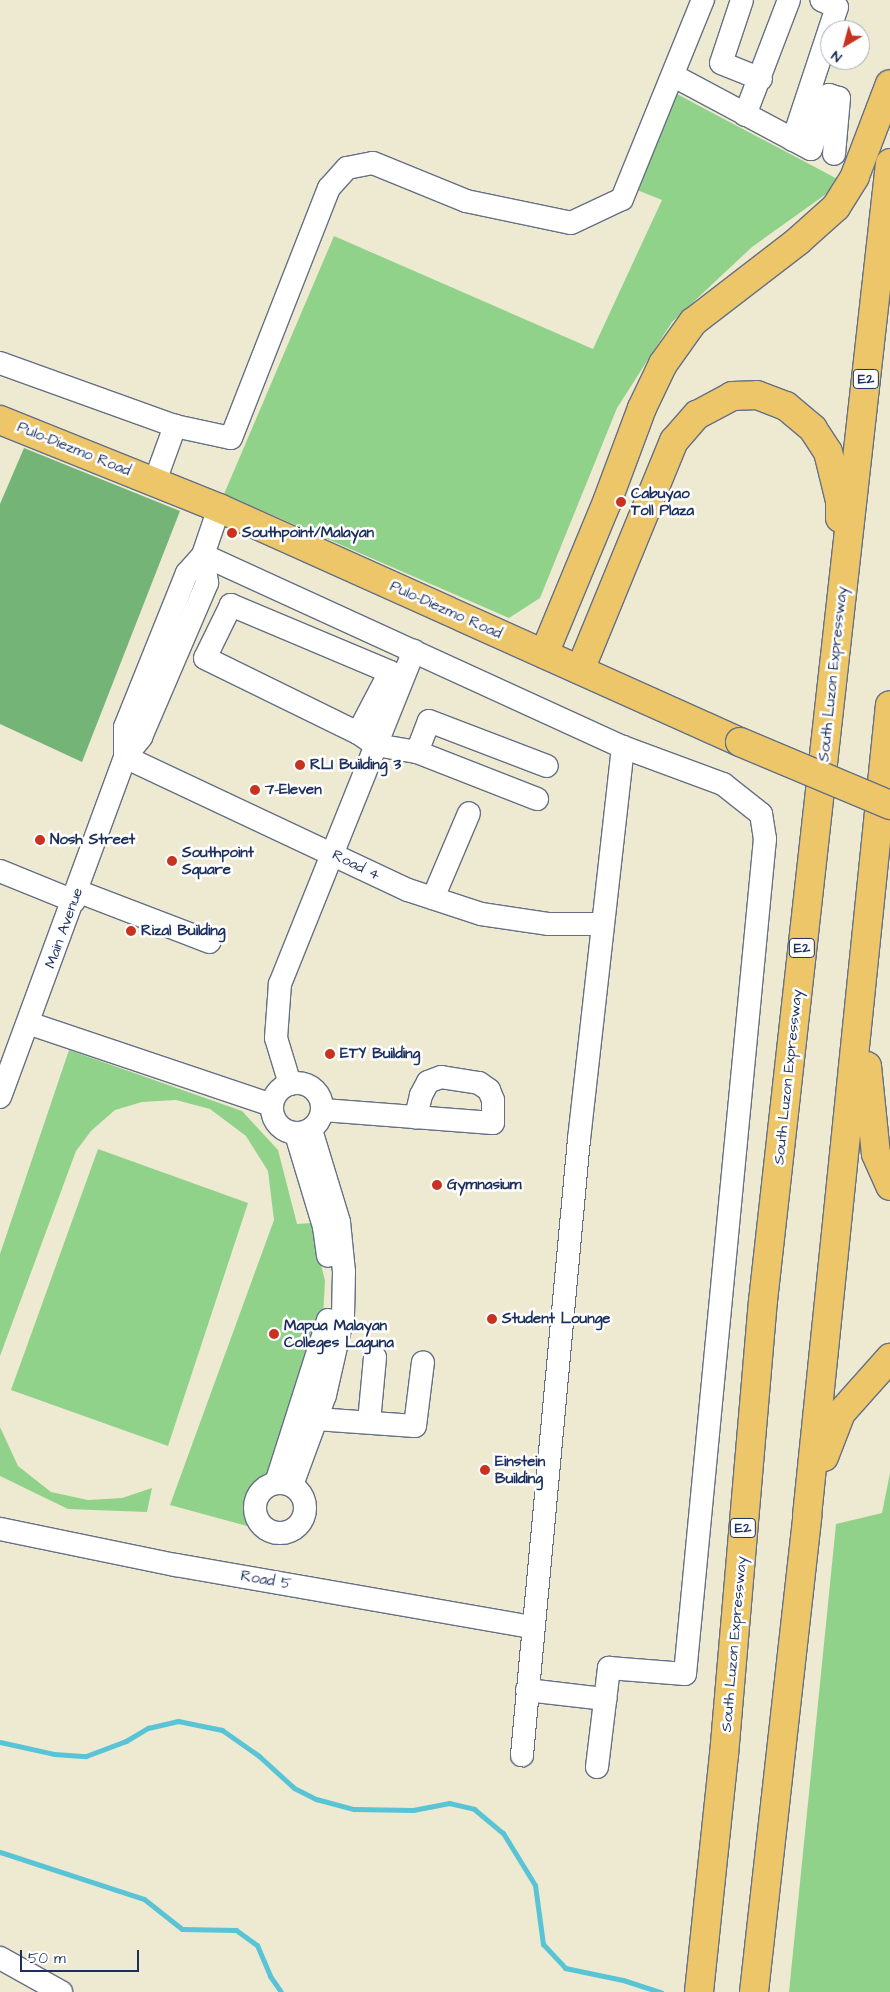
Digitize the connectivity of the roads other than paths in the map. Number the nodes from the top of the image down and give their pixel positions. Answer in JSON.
{"nodes":[{"id":1,"x":703,"y":0,"type":"edge"},
{"id":2,"x":742,"y":0,"type":"edge"},
{"id":3,"x":790,"y":0,"type":"edge"},
{"id":4,"x":821,"y":0,"type":"edge"},
{"id":5,"x":674,"y":76,"type":"junction"},
{"id":6,"x":760,"y":79,"type":"junction"},
{"id":7,"x":890,"y":84,"type":"edge"},
{"id":8,"x":745,"y":115,"type":"junction"},
{"id":9,"x":793,"y":140,"type":"junction"},
{"id":10,"x":834,"y":154,"type":"dead end"},
{"id":11,"x":890,"y":163,"type":"edge"},
{"id":12,"x":0,"y":363,"type":"edge"},
{"id":13,"x":0,"y":420,"type":"edge"},
{"id":14,"x":174,"y":426,"type":"junction"},
{"id":15,"x":155,"y":480,"type":"junction"},
{"id":16,"x":219,"y":508,"type":"junction"},
{"id":17,"x":203,"y":555,"type":"junction"},
{"id":18,"x":842,"y":595,"type":"junction"},
{"id":19,"x":414,"y":651,"type":"junction"},
{"id":20,"x":544,"y":654,"type":"junction"},
{"id":21,"x":580,"y":670,"type":"junction"},
{"id":22,"x":890,"y":705,"type":"edge"},
{"id":23,"x":358,"y":733,"type":"junction"},
{"id":24,"x":376,"y":745,"type":"junction"},
{"id":25,"x":623,"y":747,"type":"junction"},
{"id":26,"x":417,"y":752,"type":"junction"},
{"id":27,"x":125,"y":757,"type":"junction"},
{"id":28,"x":546,"y":766,"type":"dead end"},
{"id":29,"x":537,"y":799,"type":"dead end"},
{"id":30,"x":890,"y":805,"type":"edge"},
{"id":31,"x":469,"y":814,"type":"dead end"},
{"id":32,"x":333,"y":853,"type":"junction"},
{"id":33,"x":0,"y":871,"type":"edge"},
{"id":34,"x":76,"y":896,"type":"junction"},
{"id":35,"x":432,"y":898,"type":"junction"},
{"id":36,"x":602,"y":924,"type":"junction"},
{"id":37,"x":210,"y":942,"type":"dead end"},
{"id":38,"x":862,"y":982,"type":"junction"},
{"id":39,"x":28,"y":1023,"type":"junction"},
{"id":40,"x":290,"y":1084,"type":"junction"},
{"id":41,"x":0,"y":1097,"type":"edge"},
{"id":42,"x":272,"y":1105,"type":"junction"},
{"id":43,"x":323,"y":1110,"type":"junction"},
{"id":44,"x":416,"y":1117,"type":"dead end"},
{"id":45,"x":304,"y":1132,"type":"junction"},
{"id":46,"x":890,"y":1186,"type":"edge"},
{"id":47,"x":375,"y":1357,"type":"dead end"},
{"id":48,"x":890,"y":1358,"type":"edge"},
{"id":49,"x":422,"y":1362,"type":"dead end"},
{"id":50,"x":316,"y":1419,"type":"junction"},
{"id":51,"x":369,"y":1422,"type":"junction"},
{"id":52,"x":807,"y":1516,"type":"junction"},
{"id":53,"x":1,"y":1532,"type":"edge"},
{"id":54,"x":533,"y":1627,"type":"junction"},
{"id":55,"x":528,"y":1690,"type":"junction"},
{"id":56,"x":605,"y":1699,"type":"junction"},
{"id":57,"x":522,"y":1756,"type":"dead end"},
{"id":58,"x":597,"y":1767,"type":"dead end"},
{"id":59,"x":0,"y":1958,"type":"edge"},
{"id":60,"x":699,"y":1987,"type":"edge"},
{"id":61,"x":61,"y":1992,"type":"edge"},
{"id":62,"x":754,"y":1992,"type":"edge"}],
"edges":[{"from":1,"to":5,"type":"street"},
{"from":2,"to":6,"type":"street"},
{"from":3,"to":6,"type":"street"},
{"from":4,"to":9,"type":"street"},
{"from":5,"to":8,"type":"street"},
{"from":5,"to":14,"type":"street"},
{"from":6,"to":8,"type":"street"},
{"from":7,"to":20,"type":"main road"},
{"from":8,"to":9,"type":"street"},
{"from":9,"to":10,"type":"street"},
{"from":11,"to":18,"type":"main road","name":"South Luzon Expressway","number":"E2"},
{"from":12,"to":14,"type":"street"},
{"from":13,"to":15,"type":"main road","name":"Pulo-Diezmo Road"},
{"from":14,"to":15,"type":"street"},
{"from":15,"to":16,"type":"main road","name":"Pulo-Diezmo Road"},
{"from":16,"to":17,"type":"street","name":"Main Avenue"},
{"from":16,"to":20,"type":"main road","name":"Pulo-Diezmo Road"},
{"from":17,"to":19,"type":"street"},
{"from":17,"to":27,"type":"street","name":"Main Avenue"},
{"from":18,"to":21,"type":"main road"},
{"from":18,"to":60,"type":"main road","name":"South Luzon Expressway","number":"E2"},
{"from":19,"to":24,"type":"street"},
{"from":19,"to":25,"type":"street"},
{"from":20,"to":21,"type":"main road","name":"Pulo-Diezmo Road"},
{"from":21,"to":30,"type":"main road","name":"Pulo-Diezmo Road","bridge":true},
{"from":22,"to":38,"type":"main road"},
{"from":23,"to":23,"type":"street"},
{"from":23,"to":24,"type":"street"},
{"from":24,"to":26,"type":"street"},
{"from":24,"to":32,"type":"street"},
{"from":25,"to":36,"type":"street"},
{"from":25,"to":56,"type":"street"},
{"from":26,"to":28,"type":"street"},
{"from":26,"to":29,"type":"street"},
{"from":27,"to":32,"type":"street","name":"Road 4"},
{"from":27,"to":34,"type":"street","name":"Main Avenue"},
{"from":31,"to":35,"type":"street"},
{"from":32,"to":35,"type":"street","name":"Road 4"},
{"from":32,"to":40,"type":"street"},
{"from":33,"to":34,"type":"street"},
{"from":34,"to":37,"type":"street"},
{"from":34,"to":39,"type":"street","name":"Main Avenue"},
{"from":35,"to":36,"type":"street","name":"Road 4"},
{"from":36,"to":54,"type":"street"},
{"from":38,"to":46,"type":"main road"},
{"from":38,"to":52,"type":"main road"},
{"from":39,"to":41,"type":"street","name":"Main Avenue"},
{"from":39,"to":42,"type":"street"},
{"from":40,"to":42,"type":"street"},
{"from":40,"to":43,"type":"street"},
{"from":42,"to":45,"type":"street"},
{"from":43,"to":44,"type":"street"},
{"from":43,"to":45,"type":"street"},
{"from":45,"to":50,"type":"street"},
{"from":45,"to":50,"type":"street"},
{"from":47,"to":51,"type":"street"},
{"from":48,"to":52,"type":"main road"},
{"from":49,"to":51,"type":"street"},
{"from":50,"to":51,"type":"street"},
{"from":52,"to":62,"type":"main road"},
{"from":53,"to":54,"type":"street","name":"Road 5"},
{"from":54,"to":55,"type":"street"},
{"from":55,"to":56,"type":"street"},
{"from":55,"to":57,"type":"street"},
{"from":56,"to":58,"type":"street"},
{"from":59,"to":61,"type":"street"}]}
